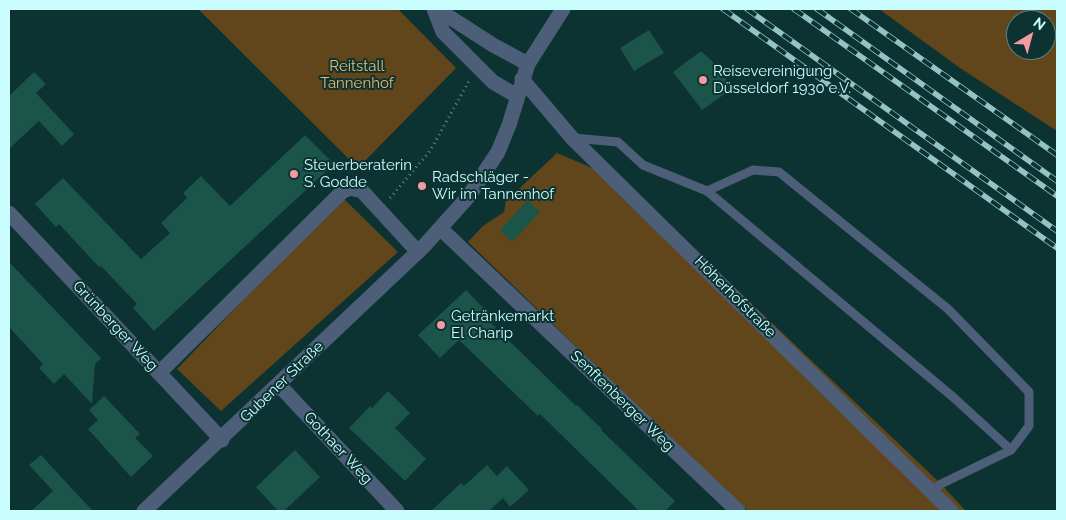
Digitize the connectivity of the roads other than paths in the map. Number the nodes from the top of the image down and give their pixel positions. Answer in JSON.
{"nodes":[{"id":1,"x":436,"y":9,"type":"edge"},
{"id":2,"x":563,"y":9,"type":"edge"},
{"id":3,"x":528,"y":64,"type":"junction"},
{"id":4,"x":522,"y":79,"type":"junction"},
{"id":5,"x":517,"y":96,"type":"junction"},
{"id":6,"x":572,"y":138,"type":"junction"},
{"id":7,"x":707,"y":190,"type":"junction"},
{"id":8,"x":9,"y":213,"type":"edge"},
{"id":9,"x":441,"y":229,"type":"junction"},
{"id":10,"x":418,"y":252,"type":"junction"},
{"id":11,"x":159,"y":373,"type":"junction"},
{"id":12,"x":279,"y":385,"type":"junction"},
{"id":13,"x":222,"y":440,"type":"junction"},
{"id":14,"x":1011,"y":450,"type":"junction"},
{"id":15,"x":932,"y":491,"type":"junction"},
{"id":16,"x":144,"y":511,"type":"edge"},
{"id":17,"x":397,"y":511,"type":"edge"},
{"id":18,"x":738,"y":511,"type":"edge"},
{"id":19,"x":951,"y":511,"type":"edge"}],
"edges":[{"from":1,"to":3,"type":"street"},
{"from":1,"to":5,"type":"street"},
{"from":2,"to":3,"type":"street","name":"Gubener Straße"},
{"from":3,"to":4,"type":"street","name":"Gubener Straße"},
{"from":4,"to":5,"type":"street","name":"Gubener Straße"},
{"from":4,"to":6,"type":"street","name":"Höherhofstraße"},
{"from":5,"to":9,"type":"street","name":"Gubener Straße"},
{"from":6,"to":7,"type":"lane"},
{"from":6,"to":15,"type":"street","name":"Höherhofstraße"},
{"from":7,"to":14,"type":"lane"},
{"from":7,"to":14,"type":"lane"},
{"from":8,"to":11,"type":"street","name":"Grünberger Weg"},
{"from":9,"to":10,"type":"street","name":"Gubener Straße"},
{"from":9,"to":18,"type":"street","name":"Senftenberger Weg"},
{"from":10,"to":11,"type":"street"},
{"from":10,"to":12,"type":"street","name":"Gubener Straße"},
{"from":11,"to":13,"type":"street","name":"Grünberger Weg"},
{"from":12,"to":13,"type":"street","name":"Gubener Straße"},
{"from":12,"to":17,"type":"street","name":"Gothaer Weg"},
{"from":13,"to":16,"type":"street","name":"Gubener Straße"},
{"from":14,"to":15,"type":"lane"},
{"from":15,"to":19,"type":"street","name":"Höherhofstraße"}]}
